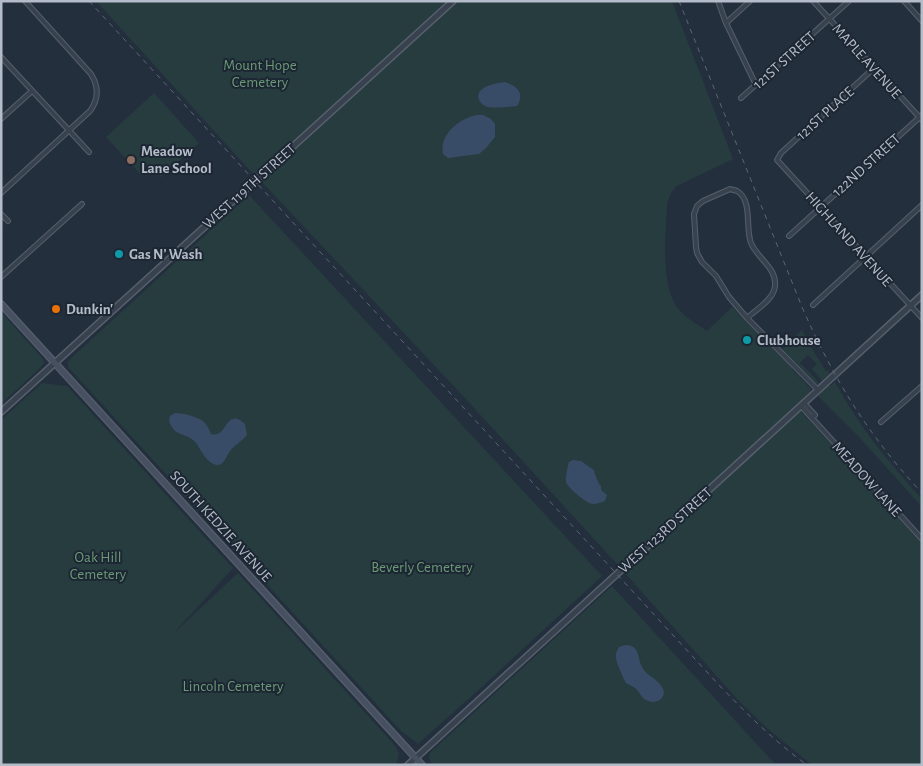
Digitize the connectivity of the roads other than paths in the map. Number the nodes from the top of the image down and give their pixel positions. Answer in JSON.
{"nodes":[{"id":1,"x":25,"y":1,"type":"edge"},
{"id":2,"x":453,"y":1,"type":"edge"},
{"id":3,"x":718,"y":1,"type":"edge"},
{"id":4,"x":750,"y":1,"type":"edge"},
{"id":5,"x":813,"y":1,"type":"edge"},
{"id":6,"x":849,"y":1,"type":"edge"},
{"id":7,"x":904,"y":1,"type":"edge"},
{"id":8,"x":829,"y":19,"type":"junction"},
{"id":9,"x":922,"y":20,"type":"edge"},
{"id":10,"x":726,"y":23,"type":"junction"},
{"id":11,"x":1,"y":57,"type":"edge"},
{"id":12,"x":874,"y":68,"type":"junction"},
{"id":13,"x":756,"y":85,"type":"junction"},
{"id":14,"x":32,"y":91,"type":"junction"},
{"id":15,"x":741,"y":98,"type":"dead end"},
{"id":16,"x":921,"y":117,"type":"edge"},
{"id":17,"x":1,"y":119,"type":"edge"},
{"id":18,"x":70,"y":131,"type":"junction"},
{"id":19,"x":89,"y":152,"type":"dead end"},
{"id":20,"x":777,"y":160,"type":"joint"},
{"id":21,"x":1,"y":193,"type":"edge"},
{"id":22,"x":82,"y":204,"type":"dead end"},
{"id":23,"x":922,"y":205,"type":"edge"},
{"id":24,"x":820,"y":208,"type":"junction"},
{"id":25,"x":1,"y":214,"type":"edge"},
{"id":26,"x":8,"y":221,"type":"dead end"},
{"id":27,"x":788,"y":236,"type":"dead end"},
{"id":28,"x":865,"y":256,"type":"junction"},
{"id":29,"x":1,"y":277,"type":"edge"},
{"id":30,"x":922,"y":296,"type":"edge"},
{"id":31,"x":1,"y":304,"type":"edge"},
{"id":32,"x":813,"y":305,"type":"dead end"},
{"id":33,"x":910,"y":306,"type":"junction"},
{"id":34,"x":747,"y":318,"type":"junction"},
{"id":35,"x":922,"y":318,"type":"edge"},
{"id":36,"x":55,"y":363,"type":"junction"},
{"id":37,"x":922,"y":386,"type":"edge"},
{"id":38,"x":818,"y":390,"type":"junction"},
{"id":39,"x":802,"y":405,"type":"junction"},
{"id":40,"x":1,"y":412,"type":"edge"},
{"id":41,"x":881,"y":422,"type":"dead end"},
{"id":42,"x":922,"y":539,"type":"edge"},
{"id":43,"x":416,"y":758,"type":"junction"},
{"id":44,"x":408,"y":765,"type":"edge"},
{"id":45,"x":422,"y":765,"type":"edge"}],
"edges":[{"from":1,"to":18,"type":"street"},
{"from":2,"to":36,"type":"street","name":"WEST 119TH STREET"},
{"from":3,"to":10,"type":"street"},
{"from":4,"to":10,"type":"street"},
{"from":5,"to":8,"type":"street","name":"MAPLE AVENUE"},
{"from":6,"to":8,"type":"street","name":"121ST STREET"},
{"from":7,"to":9,"type":"street"},
{"from":8,"to":12,"type":"street","name":"MAPLE AVENUE"},
{"from":8,"to":13,"type":"street","name":"121ST STREET"},
{"from":10,"to":13,"type":"street"},
{"from":11,"to":14,"type":"street"},
{"from":12,"to":16,"type":"street","name":"MAPLE AVENUE"},
{"from":12,"to":20,"type":"street","name":"121ST PLACE"},
{"from":13,"to":15,"type":"street","name":"121ST STREET"},
{"from":14,"to":17,"type":"street"},
{"from":14,"to":18,"type":"street"},
{"from":16,"to":24,"type":"street","name":"122ND STREET"},
{"from":18,"to":19,"type":"street"},
{"from":18,"to":21,"type":"street"},
{"from":20,"to":24,"type":"street","name":"HIGHLAND AVENUE"},
{"from":22,"to":29,"type":"street"},
{"from":23,"to":28,"type":"street"},
{"from":24,"to":27,"type":"street","name":"122ND STREET"},
{"from":24,"to":28,"type":"street","name":"HIGHLAND AVENUE"},
{"from":25,"to":26,"type":"street"},
{"from":28,"to":32,"type":"street"},
{"from":28,"to":33,"type":"street","name":"HIGHLAND AVENUE"},
{"from":30,"to":33,"type":"street","name":"WEST 123RD STREET"},
{"from":31,"to":36,"type":"main road","name":"SOUTH KEDZIE AVENUE"},
{"from":33,"to":35,"type":"street","name":"HIGHLAND AVENUE"},
{"from":33,"to":38,"type":"street","name":"WEST 123RD STREET"},
{"from":34,"to":34,"type":"street"},
{"from":34,"to":38,"type":"street"},
{"from":36,"to":40,"type":"street","name":"WEST 119TH STREET"},
{"from":36,"to":43,"type":"main road","name":"SOUTH KEDZIE AVENUE"},
{"from":37,"to":41,"type":"street"},
{"from":38,"to":39,"type":"street","name":"WEST 123RD STREET"},
{"from":39,"to":42,"type":"street","name":"MEADOW LANE"},
{"from":39,"to":43,"type":"street","name":"WEST 123RD STREET"},
{"from":43,"to":44,"type":"street","name":"WEST 123RD STREET"},
{"from":43,"to":45,"type":"main road","name":"SOUTH KEDZIE AVENUE"}]}
